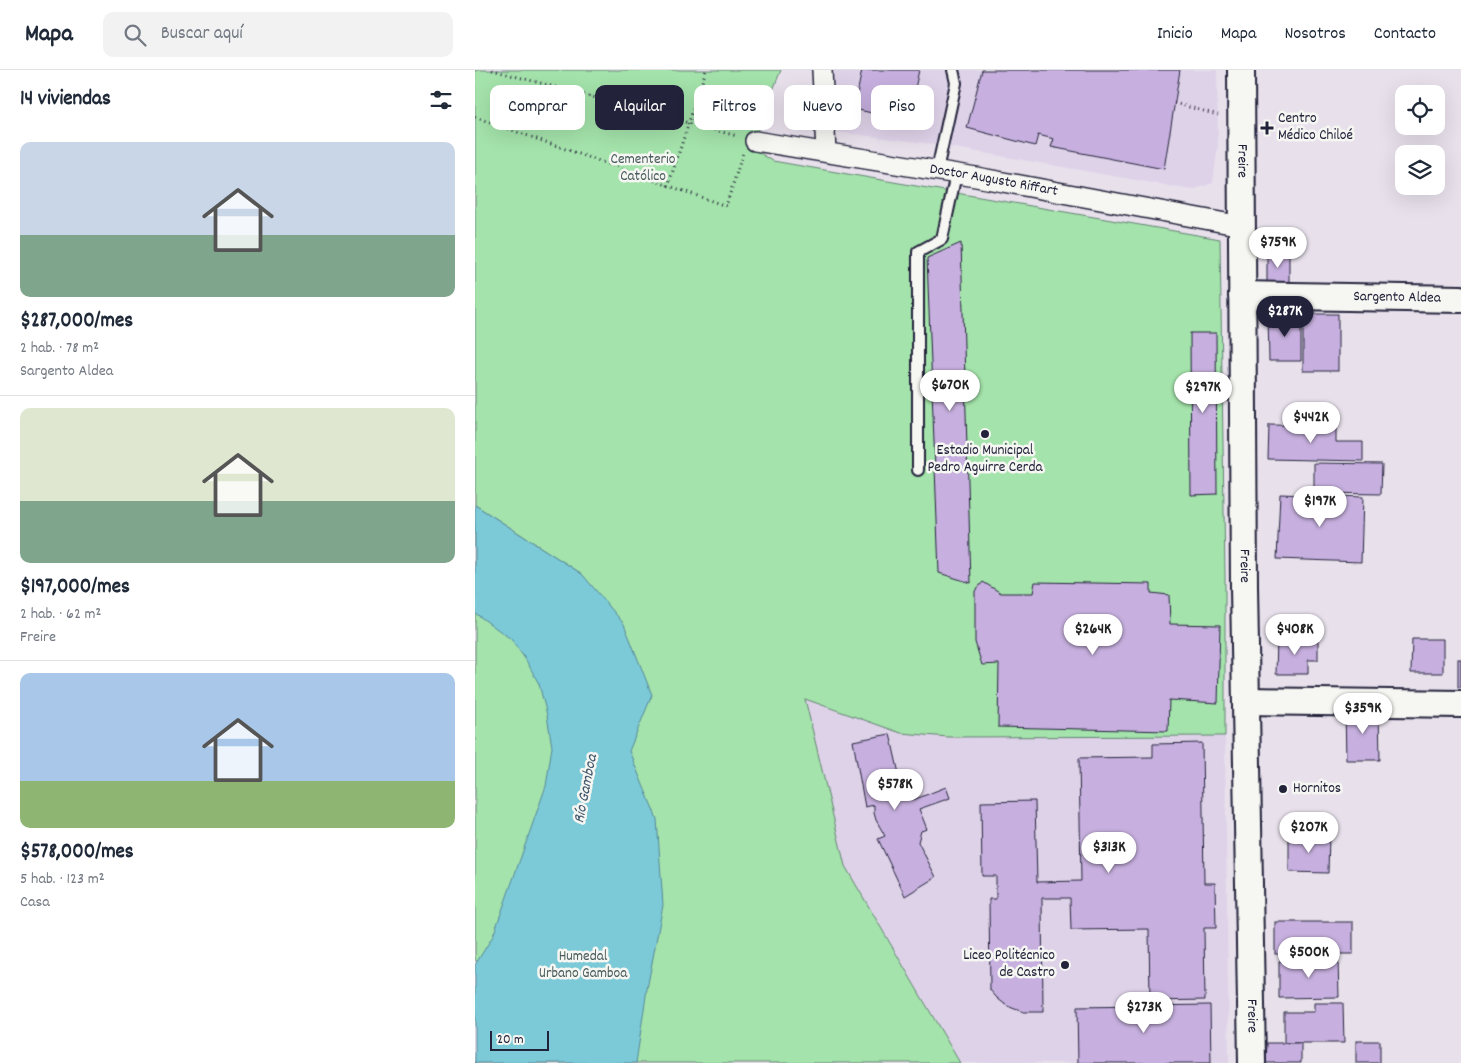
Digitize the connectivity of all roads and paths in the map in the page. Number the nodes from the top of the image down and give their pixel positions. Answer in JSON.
{"nodes":[{"id":1,"x":492,"y":70,"type":"edge"},
{"id":2,"x":706,"y":70,"type":"edge"},
{"id":3,"x":822,"y":70,"type":"edge"},
{"id":4,"x":953,"y":70,"type":"edge"},
{"id":5,"x":1241,"y":70,"type":"edge"},
{"id":6,"x":1174,"y":104,"type":"dead end"},
{"id":7,"x":1217,"y":115,"type":"dead end"},
{"id":8,"x":475,"y":117,"type":"edge"},
{"id":9,"x":689,"y":123,"type":"junction"},
{"id":10,"x":751,"y":140,"type":"junction"},
{"id":11,"x":827,"y":152,"type":"junction"},
{"id":12,"x":937,"y":170,"type":"junction"},
{"id":13,"x":956,"y":174,"type":"junction"},
{"id":14,"x":668,"y":186,"type":"junction"},
{"id":15,"x":1242,"y":226,"type":"junction"},
{"id":16,"x":1242,"y":295,"type":"junction"},
{"id":17,"x":1461,"y":299,"type":"edge"},
{"id":18,"x":918,"y":470,"type":"dead end"},
{"id":19,"x":1246,"y":701,"type":"junction"},
{"id":20,"x":1461,"y":704,"type":"edge"},
{"id":21,"x":1252,"y":1063,"type":"edge"}],
"edges":[{"from":1,"to":9,"type":"path"},
{"from":2,"to":9,"type":"path"},
{"from":3,"to":11,"type":"street"},
{"from":4,"to":12,"type":"lane"},
{"from":5,"to":15,"type":"main road","name":"Freire"},
{"from":6,"to":7,"type":"path"},
{"from":8,"to":14,"type":"path"},
{"from":9,"to":10,"type":"path"},
{"from":9,"to":14,"type":"path"},
{"from":10,"to":11,"type":"street","name":"Doctor Augusto Riffart"},
{"from":10,"to":14,"type":"path"},
{"from":11,"to":12,"type":"street","name":"Doctor Augusto Riffart"},
{"from":12,"to":13,"type":"street","name":"Doctor Augusto Riffart"},
{"from":13,"to":15,"type":"street","name":"Doctor Augusto Riffart"},
{"from":13,"to":18,"type":"lane"},
{"from":15,"to":16,"type":"main road","name":"Freire"},
{"from":16,"to":17,"type":"main road","name":"Sargento Aldea"},
{"from":16,"to":19,"type":"main road","name":"Freire"},
{"from":19,"to":20,"type":"main road"},
{"from":19,"to":21,"type":"main road","name":"Freire"}]}
